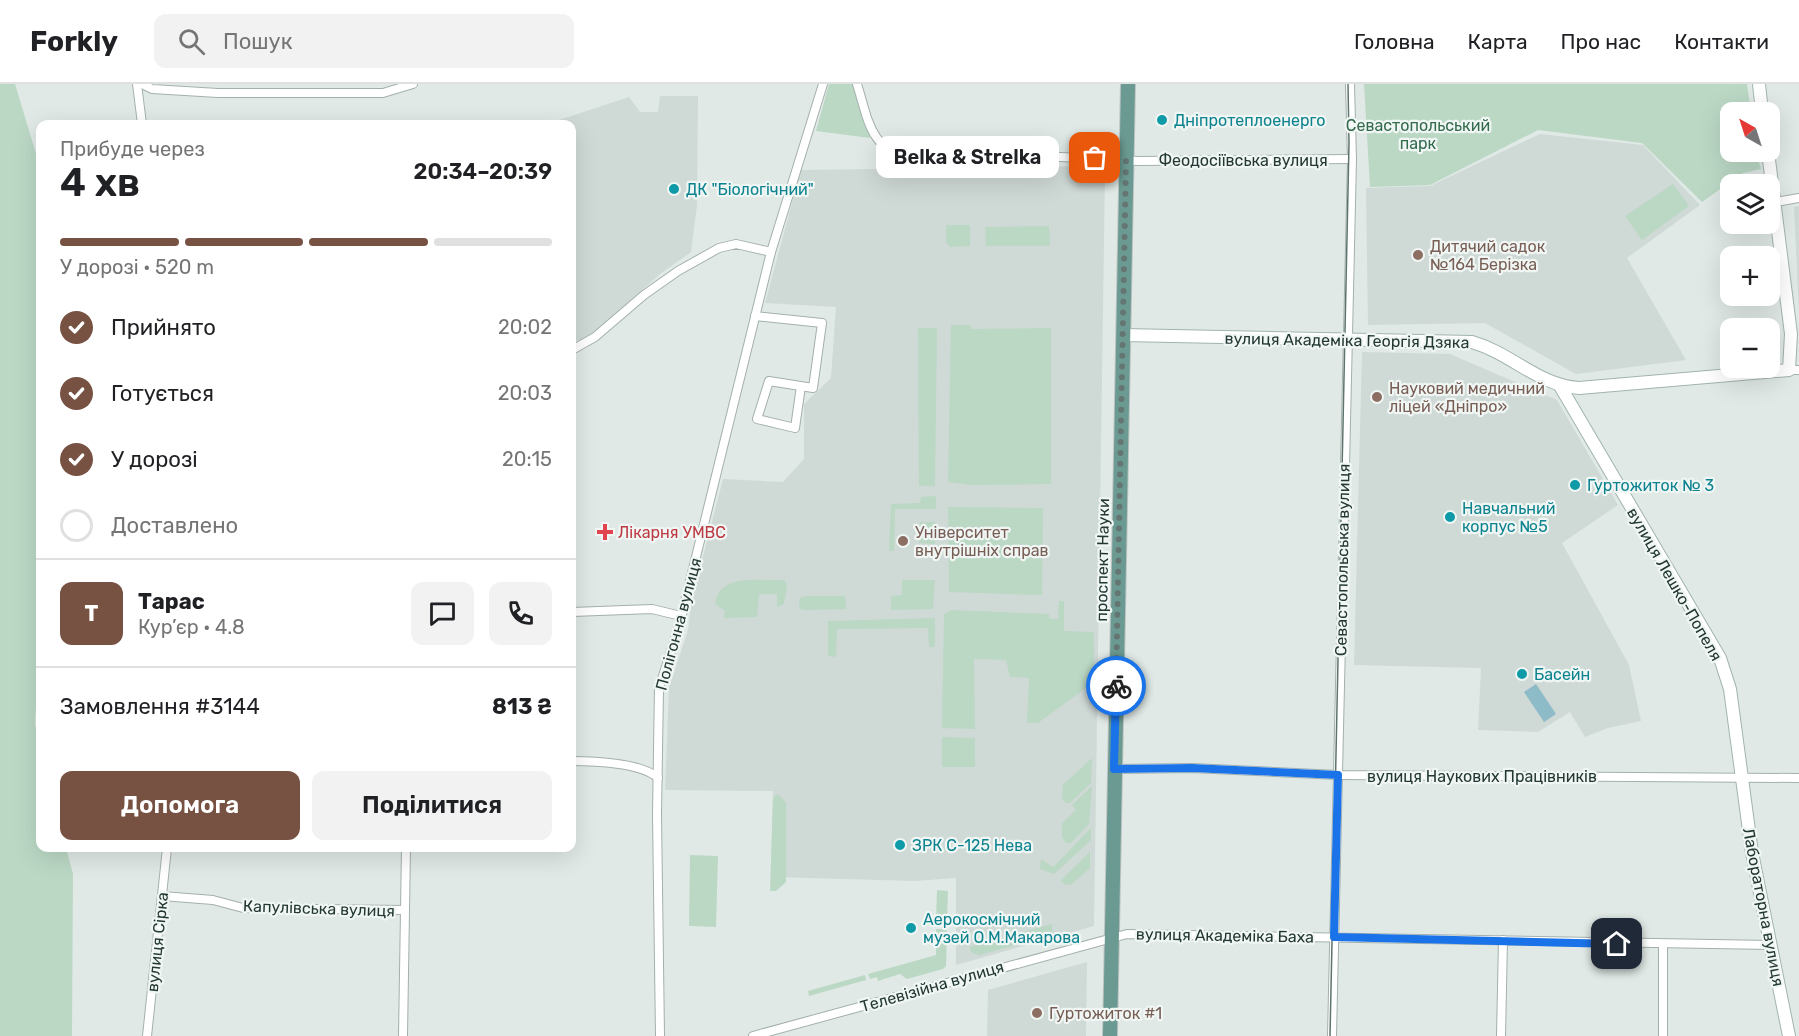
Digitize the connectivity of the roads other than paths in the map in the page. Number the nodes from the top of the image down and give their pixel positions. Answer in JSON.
{"nodes":[{"id":1,"x":137,"y":84,"type":"edge"},
{"id":2,"x":142,"y":84,"type":"edge"},
{"id":3,"x":413,"y":84,"type":"edge"},
{"id":4,"x":823,"y":84,"type":"edge"},
{"id":5,"x":857,"y":84,"type":"edge"},
{"id":6,"x":1128,"y":84,"type":"edge"},
{"id":7,"x":1350,"y":84,"type":"edge"},
{"id":8,"x":1759,"y":84,"type":"edge"},
{"id":9,"x":383,"y":89,"type":"edge"},
{"id":10,"x":1761,"y":102,"type":"edge"},
{"id":11,"x":142,"y":120,"type":"edge"},
{"id":12,"x":1352,"y":159,"type":"junction"},
{"id":13,"x":1126,"y":160,"type":"junction"},
{"id":14,"x":1799,"y":198,"type":"edge"},
{"id":15,"x":1780,"y":201,"type":"edge"},
{"id":16,"x":1780,"y":234,"type":"edge"},
{"id":17,"x":771,"y":252,"type":"junction"},
{"id":18,"x":755,"y":316,"type":"junction"},
{"id":19,"x":1123,"y":335,"type":"junction"},
{"id":20,"x":1347,"y":339,"type":"junction"},
{"id":21,"x":576,"y":348,"type":"edge"},
{"id":22,"x":1794,"y":370,"type":"edge"},
{"id":23,"x":801,"y":386,"type":"junction"},
{"id":24,"x":1560,"y":386,"type":"junction"},
{"id":25,"x":576,"y":612,"type":"edge"},
{"id":26,"x":681,"y":616,"type":"junction"},
{"id":27,"x":576,"y":761,"type":"edge"},
{"id":28,"x":1114,"y":769,"type":"junction"},
{"id":29,"x":1338,"y":775,"type":"junction"},
{"id":30,"x":658,"y":778,"type":"junction"},
{"id":31,"x":1742,"y":778,"type":"junction"},
{"id":32,"x":1799,"y":778,"type":"edge"},
{"id":33,"x":167,"y":852,"type":"edge"},
{"id":34,"x":406,"y":852,"type":"edge"},
{"id":35,"x":162,"y":896,"type":"junction"},
{"id":36,"x":405,"y":910,"type":"junction"},
{"id":37,"x":1112,"y":937,"type":"junction"},
{"id":38,"x":1334,"y":937,"type":"junction"},
{"id":39,"x":1503,"y":940,"type":"junction"},
{"id":40,"x":1664,"y":945,"type":"junction"},
{"id":41,"x":1771,"y":945,"type":"junction"},
{"id":42,"x":147,"y":1036,"type":"edge"},
{"id":43,"x":403,"y":1036,"type":"edge"},
{"id":44,"x":660,"y":1036,"type":"edge"},
{"id":45,"x":753,"y":1036,"type":"edge"},
{"id":46,"x":1110,"y":1036,"type":"edge"},
{"id":47,"x":1332,"y":1036,"type":"edge"},
{"id":48,"x":1501,"y":1036,"type":"edge"},
{"id":49,"x":1663,"y":1036,"type":"edge"},
{"id":50,"x":1789,"y":1036,"type":"edge"}],
"edges":[{"from":1,"to":11,"type":"street"},
{"from":2,"to":9,"type":"street"},
{"from":3,"to":9,"type":"street"},
{"from":4,"to":17,"type":"street","name":"Полігонна вулиця"},
{"from":5,"to":13,"type":"street","name":"Феодосіївська вулиця"},
{"from":6,"to":13,"type":"main road","name":"проспект Науки"},
{"from":7,"to":12,"type":"street","name":"Севастопольська вулиця"},
{"from":8,"to":10,"type":"main road"},
{"from":12,"to":13,"type":"street","name":"Феодосіївська вулиця"},
{"from":12,"to":20,"type":"street","name":"Севастопольська вулиця"},
{"from":13,"to":19,"type":"main road","name":"проспект Науки"},
{"from":14,"to":15,"type":"street"},
{"from":16,"to":22,"type":"main road"},
{"from":17,"to":18,"type":"street","name":"Полігонна вулиця"},
{"from":17,"to":21,"type":"street"},
{"from":18,"to":23,"type":"street"},
{"from":18,"to":26,"type":"street","name":"Полігонна вулиця"},
{"from":19,"to":20,"type":"main road","name":"вулиця Академіка Георгія Дзяка"},
{"from":19,"to":28,"type":"main road","name":"проспект Науки"},
{"from":20,"to":24,"type":"main road","name":"вулиця Академіка Георгія Дзяка"},
{"from":20,"to":29,"type":"street","name":"Севастопольська вулиця"},
{"from":22,"to":24,"type":"main road"},
{"from":23,"to":23,"type":"street"},
{"from":24,"to":31,"type":"main road","name":"вулиця Лешко-Попеля"},
{"from":25,"to":26,"type":"street"},
{"from":26,"to":30,"type":"street","name":"Полігонна вулиця"},
{"from":27,"to":30,"type":"street"},
{"from":28,"to":29,"type":"street","name":"вулиця Наукових Працівників"},
{"from":28,"to":37,"type":"main road","name":"проспект Науки"},
{"from":29,"to":31,"type":"street","name":"вулиця Наукових Працівників"},
{"from":29,"to":38,"type":"street","name":"Севастопольська вулиця"},
{"from":30,"to":44,"type":"street","name":"Полігонна вулиця"},
{"from":31,"to":32,"type":"street"},
{"from":31,"to":41,"type":"main road","name":"Лабораторна вулиця"},
{"from":33,"to":35,"type":"street","name":"вулиця Сірка"},
{"from":34,"to":36,"type":"street"},
{"from":35,"to":36,"type":"street","name":"Капулівська вулиця"},
{"from":35,"to":42,"type":"street","name":"вулиця Сірка"},
{"from":36,"to":43,"type":"street"},
{"from":37,"to":38,"type":"street","name":"вулиця Академіка Баха"},
{"from":37,"to":45,"type":"street","name":"Телевізійна вулиця"},
{"from":37,"to":46,"type":"main road","name":"проспект Науки"},
{"from":38,"to":39,"type":"street","name":"вулиця Академіка Баха"},
{"from":38,"to":47,"type":"street","name":"Севастопольська вулиця"},
{"from":39,"to":40,"type":"street","name":"вулиця Академіка Баха"},
{"from":39,"to":48,"type":"street"},
{"from":40,"to":41,"type":"street","name":"вулиця Академіка Баха"},
{"from":40,"to":49,"type":"street"},
{"from":41,"to":50,"type":"main road","name":"Лабораторна вулиця"}]}
